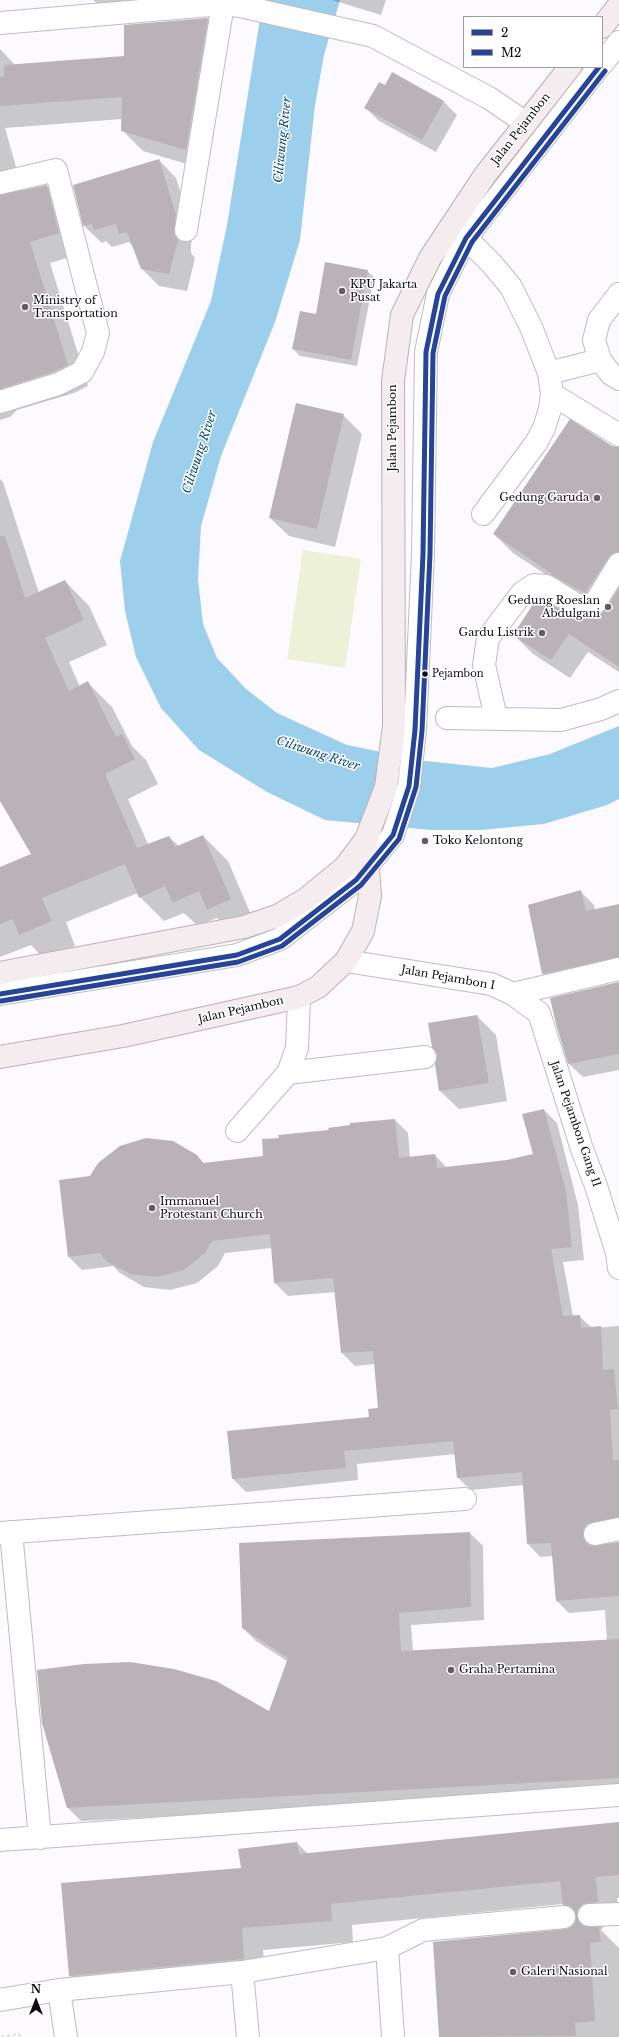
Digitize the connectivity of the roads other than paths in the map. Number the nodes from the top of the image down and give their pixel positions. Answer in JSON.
{"nodes":[{"id":1,"x":232,"y":5,"type":"junction"},
{"id":2,"x":619,"y":5,"type":"edge"},
{"id":3,"x":0,"y":23,"type":"edge"},
{"id":4,"x":603,"y":26,"type":"edge"},
{"id":5,"x":619,"y":42,"type":"edge"},
{"id":6,"x":603,"y":63,"type":"edge"},
{"id":7,"x":569,"y":68,"type":"edge"},
{"id":8,"x":598,"y":68,"type":"edge"},
{"id":9,"x":526,"y":123,"type":"junction"},
{"id":10,"x":0,"y":183,"type":"edge"},
{"id":11,"x":186,"y":230,"type":"dead end"},
{"id":12,"x":459,"y":231,"type":"junction"},
{"id":13,"x":619,"y":294,"type":"edge"},
{"id":14,"x":600,"y":360,"type":"junction"},
{"id":15,"x":619,"y":379,"type":"edge"},
{"id":16,"x":550,"y":384,"type":"junction"},
{"id":17,"x":0,"y":402,"type":"edge"},
{"id":18,"x":619,"y":435,"type":"edge"},
{"id":19,"x":483,"y":514,"type":"dead end"},
{"id":20,"x":619,"y":564,"type":"edge"},
{"id":21,"x":619,"y":701,"type":"edge"},
{"id":22,"x":447,"y":718,"type":"dead end"},
{"id":23,"x":496,"y":718,"type":"junction"},
{"id":24,"x":367,"y":837,"type":"junction"},
{"id":25,"x":368,"y":865,"type":"junction"},
{"id":26,"x":346,"y":961,"type":"junction"},
{"id":27,"x":619,"y":970,"type":"edge"},
{"id":28,"x":0,"y":973,"type":"edge"},
{"id":29,"x":0,"y":994,"type":"edge"},
{"id":30,"x":513,"y":994,"type":"junction"},
{"id":31,"x":299,"y":997,"type":"junction"},
{"id":32,"x":0,"y":1057,"type":"edge"},
{"id":33,"x":425,"y":1057,"type":"dead end"},
{"id":34,"x":288,"y":1074,"type":"junction"},
{"id":35,"x":238,"y":1131,"type":"dead end"},
{"id":36,"x":612,"y":1215,"type":"edge"},
{"id":37,"x":619,"y":1268,"type":"edge"},
{"id":38,"x":465,"y":1499,"type":"dead end"},
{"id":39,"x":619,"y":1528,"type":"edge"},
{"id":40,"x":6,"y":1533,"type":"edge"},
{"id":41,"x":595,"y":1534,"type":"dead end"},
{"id":42,"x":619,"y":1795,"type":"edge"},
{"id":43,"x":40,"y":1838,"type":"junction"},
{"id":44,"x":0,"y":1840,"type":"edge"},
{"id":45,"x":619,"y":1914,"type":"edge"},
{"id":46,"x":589,"y":1915,"type":"dead end"},
{"id":47,"x":564,"y":1916,"type":"dead end"},
{"id":48,"x":387,"y":1948,"type":"junction"},
{"id":49,"x":242,"y":1972,"type":"junction"},
{"id":50,"x":59,"y":1990,"type":"junction"},
{"id":51,"x":0,"y":2000,"type":"edge"},
{"id":52,"x":66,"y":2037,"type":"edge"},
{"id":53,"x":248,"y":2037,"type":"edge"},
{"id":54,"x":393,"y":2037,"type":"edge"}],
"edges":[{"from":1,"to":3,"type":"street"},
{"from":1,"to":9,"type":"street"},
{"from":1,"to":11,"type":"street"},
{"from":2,"to":4,"type":"main road"},
{"from":5,"to":6,"type":"street"},
{"from":7,"to":9,"type":"main road","name":"Jalan Pejambon"},
{"from":8,"to":12,"type":"street"},
{"from":9,"to":12,"type":"main road","name":"Jalan Pejambon"},
{"from":10,"to":17,"type":"street"},
{"from":12,"to":16,"type":"street"},
{"from":12,"to":24,"type":"main road","name":"Jalan Pejambon"},
{"from":12,"to":25,"type":"street"},
{"from":13,"to":14,"type":"street"},
{"from":14,"to":15,"type":"street"},
{"from":14,"to":16,"type":"street"},
{"from":16,"to":18,"type":"street"},
{"from":16,"to":19,"type":"street"},
{"from":20,"to":23,"type":"street"},
{"from":21,"to":23,"type":"street"},
{"from":22,"to":23,"type":"street"},
{"from":24,"to":25,"type":"main road","name":"Jalan Pejambon"},
{"from":24,"to":28,"type":"main road","name":"Jalan Pejambon"},
{"from":25,"to":26,"type":"main road","name":"Jalan Pejambon"},
{"from":25,"to":29,"type":"street"},
{"from":26,"to":30,"type":"street","name":"Jalan Pejambon I"},
{"from":26,"to":31,"type":"main road","name":"Jalan Pejambon"},
{"from":27,"to":30,"type":"street"},
{"from":30,"to":36,"type":"street","name":"Jalan Pejambon Gang II"},
{"from":31,"to":32,"type":"main road","name":"Jalan Pejambon"},
{"from":31,"to":34,"type":"street"},
{"from":33,"to":34,"type":"street"},
{"from":34,"to":35,"type":"street"},
{"from":36,"to":37,"type":"street","name":"Jalan Pejambon Gang II"},
{"from":38,"to":40,"type":"street"},
{"from":39,"to":41,"type":"street"},
{"from":40,"to":43,"type":"street"},
{"from":42,"to":43,"type":"street"},
{"from":43,"to":44,"type":"street"},
{"from":45,"to":46,"type":"street"},
{"from":47,"to":48,"type":"street"},
{"from":48,"to":49,"type":"street"},
{"from":48,"to":54,"type":"street"},
{"from":49,"to":50,"type":"street"},
{"from":49,"to":53,"type":"street"},
{"from":50,"to":51,"type":"street"},
{"from":50,"to":52,"type":"street"}]}
